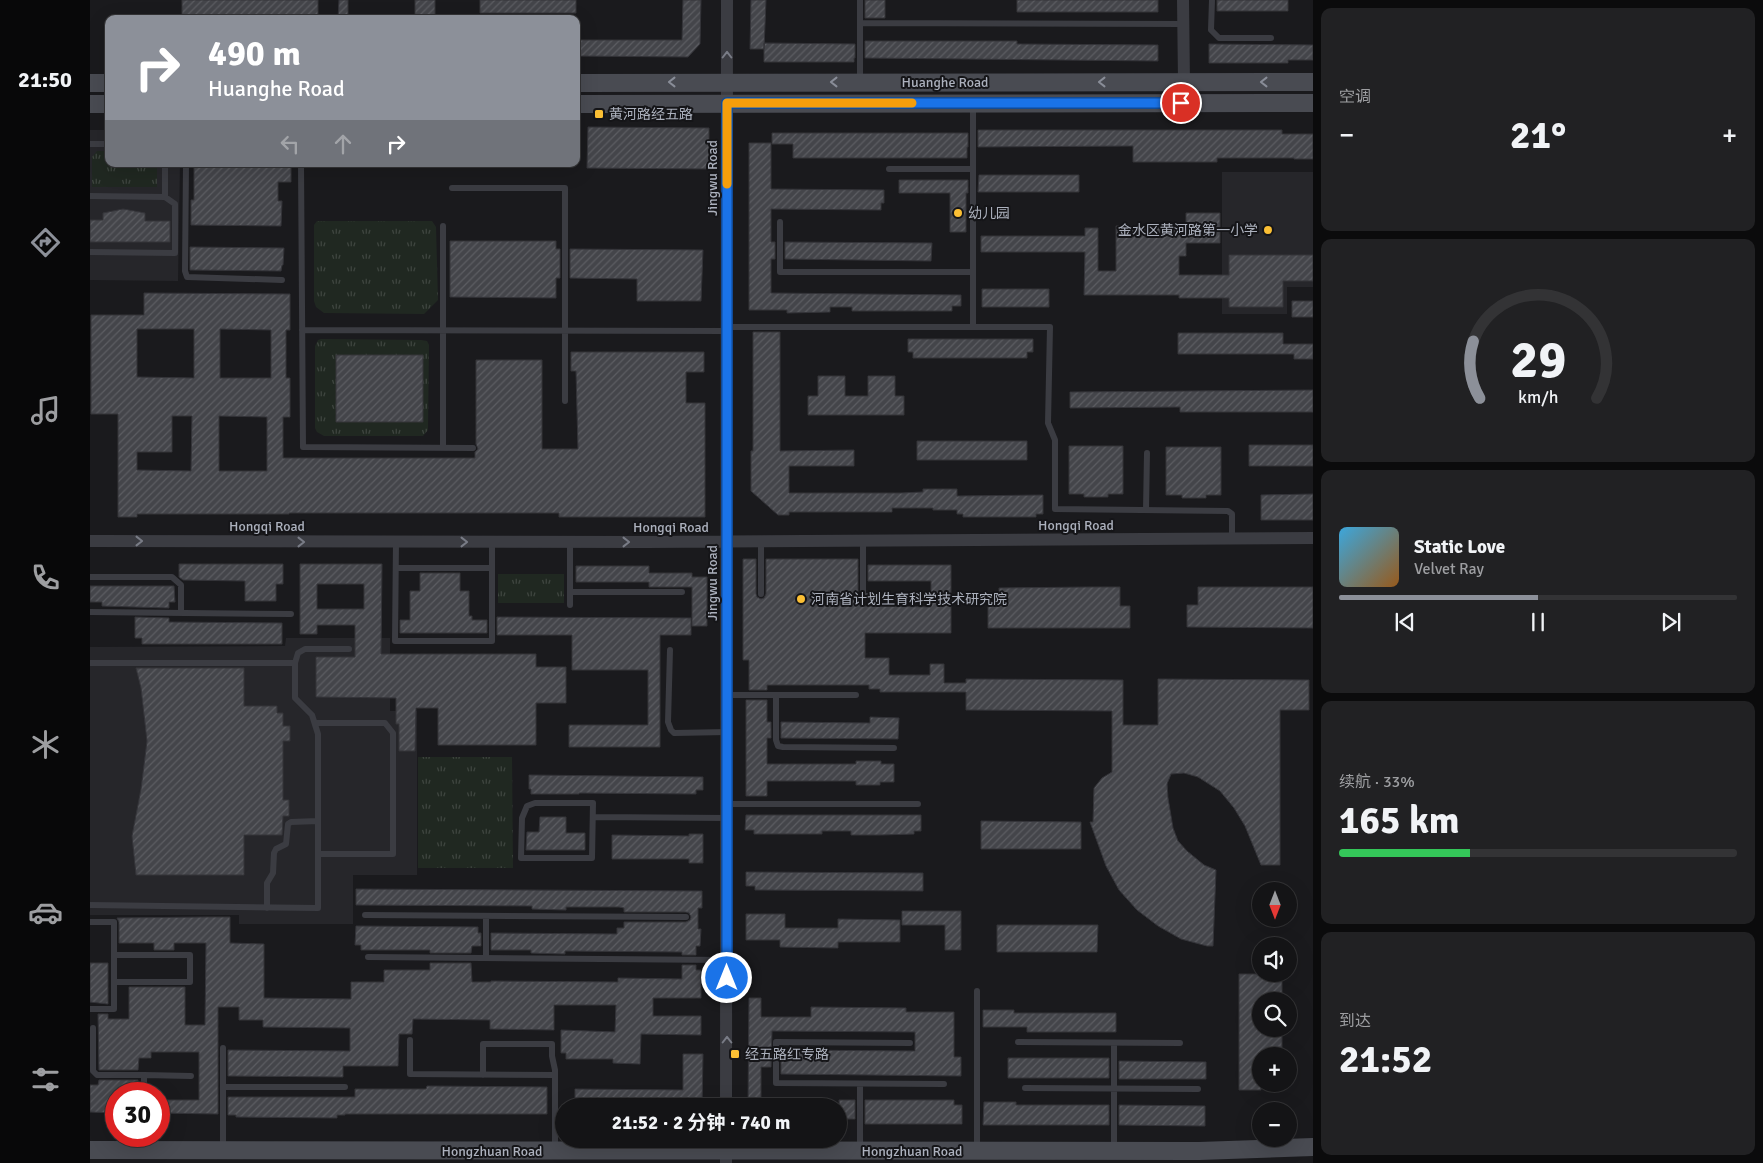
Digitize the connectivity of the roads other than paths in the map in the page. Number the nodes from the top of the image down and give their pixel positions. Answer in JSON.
{"nodes":[{"id":1,"x":727,"y":0,"type":"edge"},
{"id":2,"x":860,"y":0,"type":"edge"},
{"id":3,"x":1183,"y":0,"type":"edge"},
{"id":4,"x":1212,"y":0,"type":"edge"},
{"id":5,"x":860,"y":23,"type":"junction"},
{"id":6,"x":1183,"y":24,"type":"junction"},
{"id":7,"x":1271,"y":38,"type":"dead end"},
{"id":8,"x":580,"y":82,"type":"edge"},
{"id":9,"x":727,"y":82,"type":"junction"},
{"id":10,"x":860,"y":82,"type":"junction"},
{"id":11,"x":1184,"y":82,"type":"junction"},
{"id":12,"x":1313,"y":82,"type":"edge"},
{"id":13,"x":90,"y":83,"type":"edge"},
{"id":14,"x":105,"y":83,"type":"edge"},
{"id":15,"x":1313,"y":102,"type":"edge"},
{"id":16,"x":727,"y":103,"type":"junction"},
{"id":17,"x":972,"y":103,"type":"junction"},
{"id":18,"x":90,"y":104,"type":"edge"},
{"id":19,"x":105,"y":104,"type":"edge"},
{"id":20,"x":580,"y":104,"type":"edge"},
{"id":21,"x":90,"y":144,"type":"edge"},
{"id":22,"x":105,"y":144,"type":"edge"},
{"id":23,"x":165,"y":167,"type":"edge"},
{"id":24,"x":186,"y":167,"type":"edge"},
{"id":25,"x":301,"y":167,"type":"edge"},
{"id":26,"x":889,"y":169,"type":"dead end"},
{"id":27,"x":972,"y":169,"type":"junction"},
{"id":28,"x":452,"y":188,"type":"dead end"},
{"id":29,"x":90,"y":196,"type":"edge"},
{"id":30,"x":165,"y":197,"type":"junction"},
{"id":31,"x":780,"y":222,"type":"dead end"},
{"id":32,"x":443,"y":226,"type":"dead end"},
{"id":33,"x":90,"y":252,"type":"edge"},
{"id":34,"x":973,"y":272,"type":"junction"},
{"id":35,"x":282,"y":280,"type":"dead end"},
{"id":36,"x":973,"y":327,"type":"junction"},
{"id":37,"x":727,"y":329,"type":"junction"},
{"id":38,"x":302,"y":330,"type":"junction"},
{"id":39,"x":443,"y":330,"type":"junction"},
{"id":40,"x":565,"y":330,"type":"junction"},
{"id":41,"x":565,"y":402,"type":"dead end"},
{"id":42,"x":443,"y":448,"type":"junction"},
{"id":43,"x":473,"y":448,"type":"dead end"},
{"id":44,"x":1147,"y":453,"type":"dead end"},
{"id":45,"x":1146,"y":510,"type":"junction"},
{"id":46,"x":1313,"y":538,"type":"edge"},
{"id":47,"x":1232,"y":539,"type":"junction"},
{"id":48,"x":90,"y":541,"type":"edge"},
{"id":49,"x":863,"y":541,"type":"junction"},
{"id":50,"x":396,"y":542,"type":"junction"},
{"id":51,"x":492,"y":542,"type":"junction"},
{"id":52,"x":570,"y":542,"type":"junction"},
{"id":53,"x":728,"y":542,"type":"junction"},
{"id":54,"x":761,"y":542,"type":"junction"},
{"id":55,"x":396,"y":568,"type":"junction"},
{"id":56,"x":492,"y":568,"type":"junction"},
{"id":57,"x":90,"y":576,"type":"edge"},
{"id":58,"x":570,"y":592,"type":"junction"},
{"id":59,"x":682,"y":592,"type":"dead end"},
{"id":60,"x":761,"y":594,"type":"dead end"},
{"id":61,"x":922,"y":596,"type":"dead end"},
{"id":62,"x":570,"y":606,"type":"dead end"},
{"id":63,"x":90,"y":612,"type":"edge"},
{"id":64,"x":181,"y":614,"type":"junction"},
{"id":65,"x":292,"y":614,"type":"dead end"},
{"id":66,"x":348,"y":649,"type":"dead end"},
{"id":67,"x":670,"y":650,"type":"dead end"},
{"id":68,"x":90,"y":663,"type":"edge"},
{"id":69,"x":295,"y":663,"type":"junction"},
{"id":70,"x":727,"y":695,"type":"junction"},
{"id":71,"x":776,"y":695,"type":"junction"},
{"id":72,"x":856,"y":695,"type":"dead end"},
{"id":73,"x":315,"y":723,"type":"junction"},
{"id":74,"x":727,"y":732,"type":"junction"},
{"id":75,"x":894,"y":748,"type":"dead end"},
{"id":76,"x":727,"y":804,"type":"junction"},
{"id":77,"x":918,"y":804,"type":"dead end"},
{"id":78,"x":593,"y":818,"type":"junction"},
{"id":79,"x":727,"y":818,"type":"junction"},
{"id":80,"x":318,"y":822,"type":"junction"},
{"id":81,"x":318,"y":854,"type":"junction"},
{"id":82,"x":90,"y":905,"type":"edge"},
{"id":83,"x":267,"y":908,"type":"junction"},
{"id":84,"x":365,"y":915,"type":"dead end"},
{"id":85,"x":486,"y":916,"type":"junction"},
{"id":86,"x":686,"y":917,"type":"dead end"},
{"id":87,"x":90,"y":922,"type":"edge"},
{"id":88,"x":114,"y":955,"type":"junction"},
{"id":89,"x":368,"y":957,"type":"dead end"},
{"id":90,"x":486,"y":958,"type":"junction"},
{"id":91,"x":727,"y":960,"type":"junction"},
{"id":92,"x":114,"y":982,"type":"junction"},
{"id":93,"x":978,"y":991,"type":"dead end"},
{"id":94,"x":90,"y":1009,"type":"edge"},
{"id":95,"x":94,"y":1028,"type":"dead end"},
{"id":96,"x":410,"y":1040,"type":"dead end"},
{"id":97,"x":1018,"y":1042,"type":"dead end"},
{"id":98,"x":910,"y":1043,"type":"dead end"},
{"id":99,"x":1114,"y":1043,"type":"junction"},
{"id":100,"x":1180,"y":1043,"type":"dead end"},
{"id":101,"x":223,"y":1048,"type":"dead end"},
{"id":102,"x":144,"y":1075,"type":"junction"},
{"id":103,"x":482,"y":1075,"type":"junction"},
{"id":104,"x":555,"y":1075,"type":"junction"},
{"id":105,"x":191,"y":1076,"type":"dead end"},
{"id":106,"x":144,"y":1082,"type":"edge"},
{"id":107,"x":860,"y":1084,"type":"junction"},
{"id":108,"x":944,"y":1084,"type":"dead end"},
{"id":109,"x":223,"y":1087,"type":"junction"},
{"id":110,"x":345,"y":1087,"type":"dead end"},
{"id":111,"x":1025,"y":1088,"type":"dead end"},
{"id":112,"x":1114,"y":1089,"type":"junction"},
{"id":113,"x":1198,"y":1089,"type":"dead end"},
{"id":114,"x":726,"y":1098,"type":"edge"},
{"id":115,"x":120,"y":1147,"type":"edge"},
{"id":116,"x":153,"y":1147,"type":"edge"},
{"id":117,"x":1313,"y":1147,"type":"edge"},
{"id":118,"x":223,"y":1150,"type":"junction"},
{"id":119,"x":860,"y":1150,"type":"junction"},
{"id":120,"x":726,"y":1151,"type":"edge"},
{"id":121,"x":1114,"y":1151,"type":"junction"},
{"id":122,"x":90,"y":1152,"type":"edge"},
{"id":123,"x":553,"y":1153,"type":"junction"},
{"id":124,"x":977,"y":1157,"type":"edge"}],
"edges":[{"from":9,"to":1,"type":"street","name":"Jingwu Road","one_way":true},
{"from":2,"to":5,"type":"lane"},
{"from":3,"to":6,"type":"street"},
{"from":4,"to":7,"type":"lane"},
{"from":5,"to":6,"type":"lane"},
{"from":5,"to":10,"type":"lane"},
{"from":6,"to":11,"type":"street"},
{"from":9,"to":8,"type":"main road","name":"Huanghe Road","one_way":true},
{"from":10,"to":9,"type":"main road","name":"Huanghe Road","one_way":true},
{"from":9,"to":16,"type":"street","name":"Jingwu Road"},
{"from":11,"to":10,"type":"main road","name":"Huanghe Road","one_way":true},
{"from":12,"to":11,"type":"main road","name":"Huanghe Road","one_way":true},
{"from":13,"to":14,"type":"main road"},
{"from":15,"to":17,"type":"main road","name":"Huanghe Road"},
{"from":16,"to":17,"type":"main road","name":"Huanghe Road"},
{"from":16,"to":20,"type":"main road","name":"Huanghe Road"},
{"from":16,"to":37,"type":"street","name":"Jingwu Road"},
{"from":17,"to":27,"type":"lane"},
{"from":18,"to":19,"type":"main road"},
{"from":21,"to":22,"type":"lane"},
{"from":23,"to":30,"type":"lane"},
{"from":24,"to":35,"type":"lane"},
{"from":25,"to":38,"type":"lane"},
{"from":26,"to":27,"type":"lane"},
{"from":27,"to":34,"type":"lane"},
{"from":28,"to":40,"type":"lane"},
{"from":29,"to":30,"type":"lane"},
{"from":30,"to":33,"type":"lane"},
{"from":31,"to":34,"type":"lane"},
{"from":32,"to":39,"type":"lane"},
{"from":34,"to":36,"type":"lane"},
{"from":36,"to":37,"type":"lane"},
{"from":36,"to":45,"type":"lane"},
{"from":37,"to":40,"type":"lane"},
{"from":37,"to":53,"type":"street","name":"Jingwu Road"},
{"from":38,"to":39,"type":"lane"},
{"from":38,"to":42,"type":"lane"},
{"from":39,"to":40,"type":"lane"},
{"from":39,"to":42,"type":"lane"},
{"from":40,"to":41,"type":"lane"},
{"from":42,"to":43,"type":"lane"},
{"from":44,"to":45,"type":"lane"},
{"from":45,"to":47,"type":"lane"},
{"from":46,"to":47,"type":"street","name":"Hongqi Road"},
{"from":47,"to":49,"type":"street","name":"Hongqi Road"},
{"from":48,"to":50,"type":"street","name":"Hongqi Road","one_way":true},
{"from":49,"to":54,"type":"street","name":"Hongqi Road"},
{"from":49,"to":61,"type":"lane"},
{"from":50,"to":51,"type":"street","name":"Hongqi Road","one_way":true},
{"from":50,"to":55,"type":"lane"},
{"from":51,"to":52,"type":"street","name":"Hongqi Road"},
{"from":51,"to":56,"type":"lane"},
{"from":52,"to":53,"type":"street","name":"Hongqi Road","one_way":true},
{"from":52,"to":58,"type":"lane"},
{"from":53,"to":54,"type":"street","name":"Hongqi Road"},
{"from":53,"to":70,"type":"street","name":"Jingwu Road"},
{"from":54,"to":60,"type":"lane"},
{"from":55,"to":56,"type":"lane"},
{"from":55,"to":56,"type":"lane"},
{"from":57,"to":64,"type":"lane"},
{"from":58,"to":59,"type":"lane"},
{"from":58,"to":62,"type":"lane"},
{"from":63,"to":64,"type":"lane"},
{"from":64,"to":65,"type":"lane"},
{"from":66,"to":69,"type":"lane"},
{"from":67,"to":74,"type":"lane"},
{"from":68,"to":69,"type":"lane"},
{"from":69,"to":73,"type":"lane"},
{"from":70,"to":71,"type":"lane"},
{"from":70,"to":74,"type":"street","name":"Jingwu Road"},
{"from":71,"to":72,"type":"lane"},
{"from":71,"to":75,"type":"lane"},
{"from":73,"to":80,"type":"lane"},
{"from":73,"to":81,"type":"lane"},
{"from":74,"to":76,"type":"street","name":"Jingwu Road"},
{"from":76,"to":77,"type":"lane"},
{"from":76,"to":79,"type":"street","name":"Jingwu Road"},
{"from":78,"to":78,"type":"lane"},
{"from":78,"to":79,"type":"lane"},
{"from":79,"to":91,"type":"street","name":"Jingwu Road"},
{"from":80,"to":81,"type":"lane"},
{"from":80,"to":83,"type":"lane"},
{"from":81,"to":83,"type":"lane"},
{"from":82,"to":83,"type":"lane"},
{"from":84,"to":85,"type":"lane"},
{"from":85,"to":86,"type":"lane"},
{"from":85,"to":90,"type":"lane"},
{"from":87,"to":88,"type":"lane"},
{"from":88,"to":92,"type":"lane"},
{"from":88,"to":92,"type":"lane"},
{"from":89,"to":90,"type":"lane"},
{"from":90,"to":91,"type":"lane"},
{"from":114,"to":91,"type":"street","name":"Jingwu Road","one_way":true},
{"from":92,"to":94,"type":"lane"},
{"from":93,"to":124,"type":"lane"},
{"from":95,"to":102,"type":"lane"},
{"from":96,"to":103,"type":"lane"},
{"from":97,"to":99,"type":"lane"},
{"from":98,"to":107,"type":"lane"},
{"from":99,"to":100,"type":"lane"},
{"from":99,"to":112,"type":"lane"},
{"from":101,"to":109,"type":"lane"},
{"from":102,"to":105,"type":"lane"},
{"from":102,"to":106,"type":"lane"},
{"from":103,"to":104,"type":"lane"},
{"from":103,"to":104,"type":"lane"},
{"from":104,"to":123,"type":"lane"},
{"from":107,"to":108,"type":"lane"},
{"from":107,"to":119,"type":"lane"},
{"from":109,"to":110,"type":"lane"},
{"from":109,"to":118,"type":"lane"},
{"from":111,"to":112,"type":"lane"},
{"from":112,"to":113,"type":"lane"},
{"from":112,"to":121,"type":"lane"},
{"from":115,"to":122,"type":"main road","name":"Hongzhuan Road"},
{"from":116,"to":118,"type":"main road","name":"Hongzhuan Road"},
{"from":117,"to":121,"type":"main road","name":"Hongzhuan Road"},
{"from":118,"to":123,"type":"main road","name":"Hongzhuan Road"},
{"from":119,"to":120,"type":"main road","name":"Hongzhuan Road"},
{"from":119,"to":124,"type":"main road","name":"Hongzhuan Road"},
{"from":120,"to":123,"type":"main road","name":"Hongzhuan Road"},
{"from":121,"to":124,"type":"main road","name":"Hongzhuan Road"}]}
